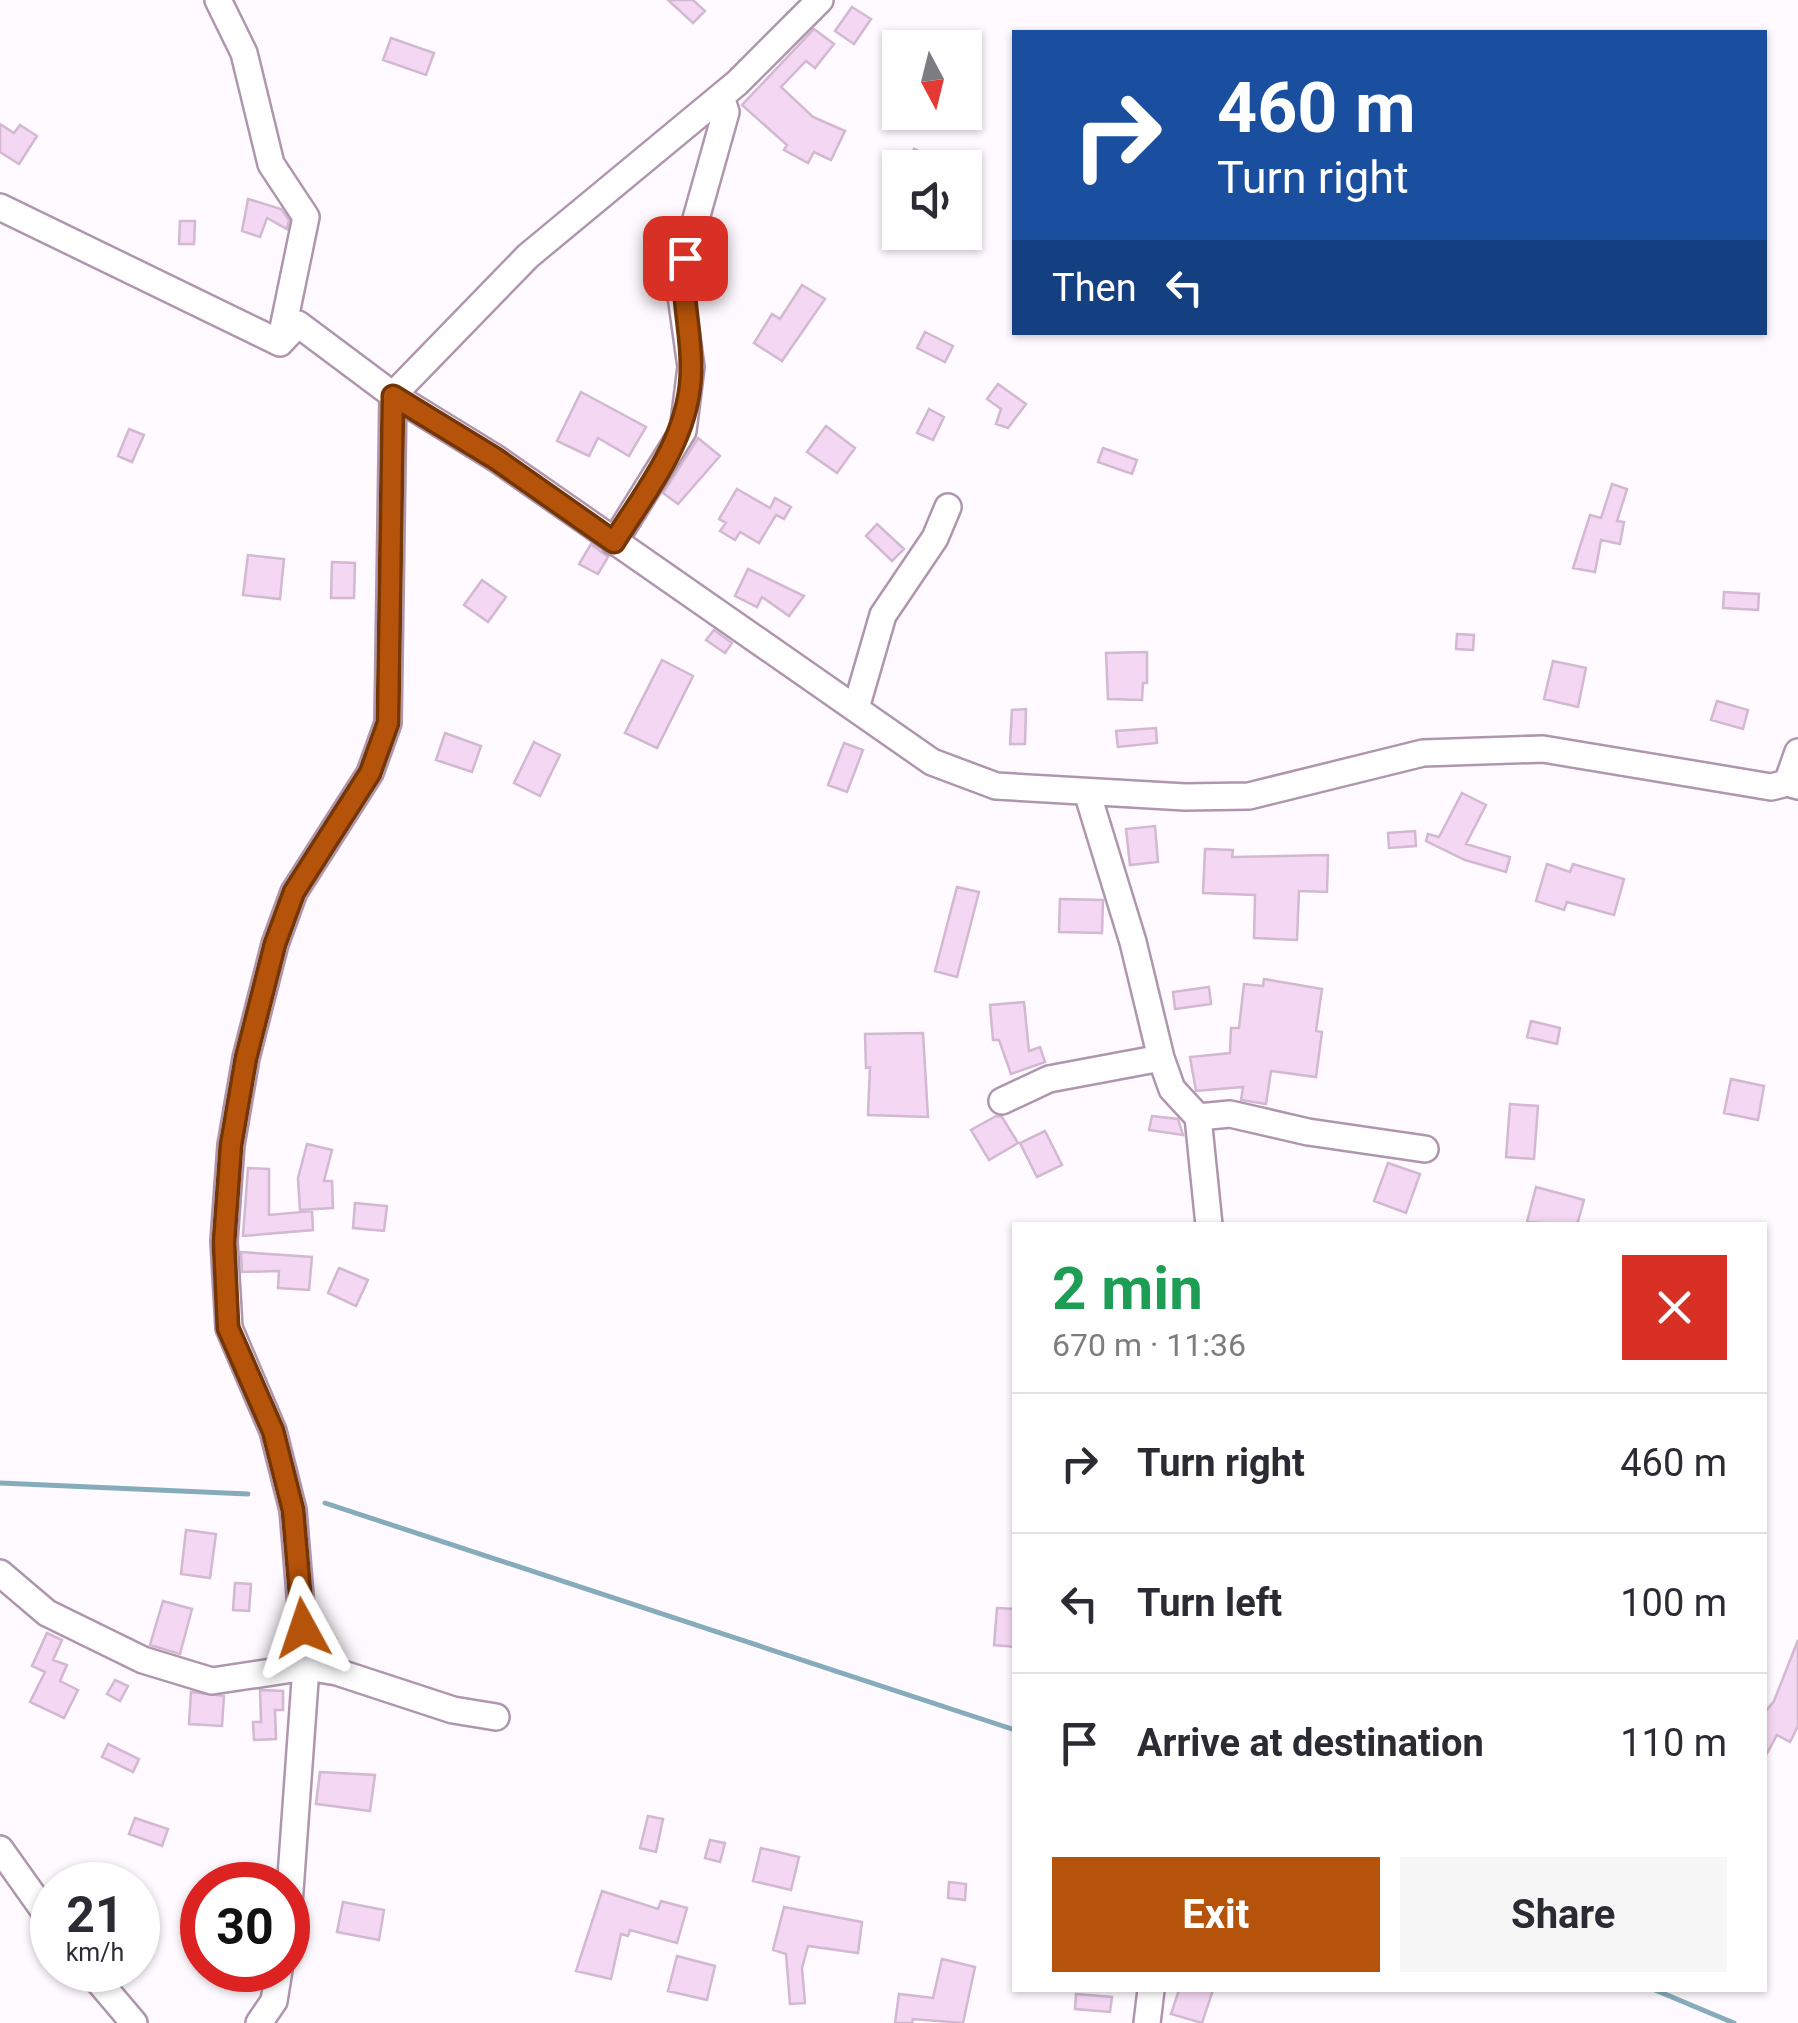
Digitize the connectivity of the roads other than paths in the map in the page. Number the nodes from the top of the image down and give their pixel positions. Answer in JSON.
{"nodes":[{"id":1,"x":218,"y":0,"type":"edge"},
{"id":2,"x":820,"y":0,"type":"edge"},
{"id":3,"x":720,"y":97,"type":"junction"},
{"id":4,"x":0,"y":206,"type":"edge"},
{"id":5,"x":280,"y":343,"type":"junction"},
{"id":6,"x":393,"y":396,"type":"junction"},
{"id":7,"x":948,"y":507,"type":"dead end"},
{"id":8,"x":614,"y":542,"type":"junction"},
{"id":9,"x":856,"y":708,"type":"junction"},
{"id":10,"x":1798,"y":752,"type":"edge"},
{"id":11,"x":1792,"y":785,"type":"edge"},
{"id":12,"x":1087,"y":792,"type":"junction"},
{"id":13,"x":1161,"y":1058,"type":"junction"},
{"id":14,"x":1002,"y":1101,"type":"dead end"},
{"id":15,"x":1198,"y":1117,"type":"junction"},
{"id":16,"x":1425,"y":1149,"type":"dead end"},
{"id":17,"x":1209,"y":1222,"type":"edge"},
{"id":18,"x":0,"y":1573,"type":"edge"},
{"id":19,"x":306,"y":1667,"type":"junction"},
{"id":20,"x":496,"y":1717,"type":"dead end"},
{"id":21,"x":0,"y":1849,"type":"edge"},
{"id":22,"x":292,"y":1862,"type":"edge"},
{"id":23,"x":30,"y":1891,"type":"edge"},
{"id":24,"x":108,"y":1992,"type":"edge"},
{"id":25,"x":275,"y":1992,"type":"edge"},
{"id":26,"x":1151,"y":1992,"type":"edge"},
{"id":27,"x":263,"y":2022,"type":"edge"},
{"id":28,"x":134,"y":2023,"type":"edge"},
{"id":29,"x":1147,"y":2023,"type":"edge"}],
"edges":[{"from":1,"to":5,"type":"street"},
{"from":2,"to":3,"type":"street"},
{"from":3,"to":6,"type":"street"},
{"from":3,"to":8,"type":"street"},
{"from":4,"to":5,"type":"street"},
{"from":5,"to":6,"type":"street"},
{"from":6,"to":8,"type":"street"},
{"from":6,"to":19,"type":"street"},
{"from":7,"to":9,"type":"street"},
{"from":8,"to":9,"type":"street"},
{"from":9,"to":12,"type":"street"},
{"from":10,"to":11,"type":"street"},
{"from":11,"to":12,"type":"street"},
{"from":12,"to":13,"type":"street"},
{"from":13,"to":14,"type":"street"},
{"from":13,"to":15,"type":"street"},
{"from":15,"to":16,"type":"street"},
{"from":15,"to":17,"type":"street"},
{"from":18,"to":19,"type":"street"},
{"from":19,"to":20,"type":"street"},
{"from":19,"to":22,"type":"street"},
{"from":21,"to":23,"type":"street"},
{"from":24,"to":28,"type":"street"},
{"from":25,"to":27,"type":"street"},
{"from":26,"to":29,"type":"street"}]}
